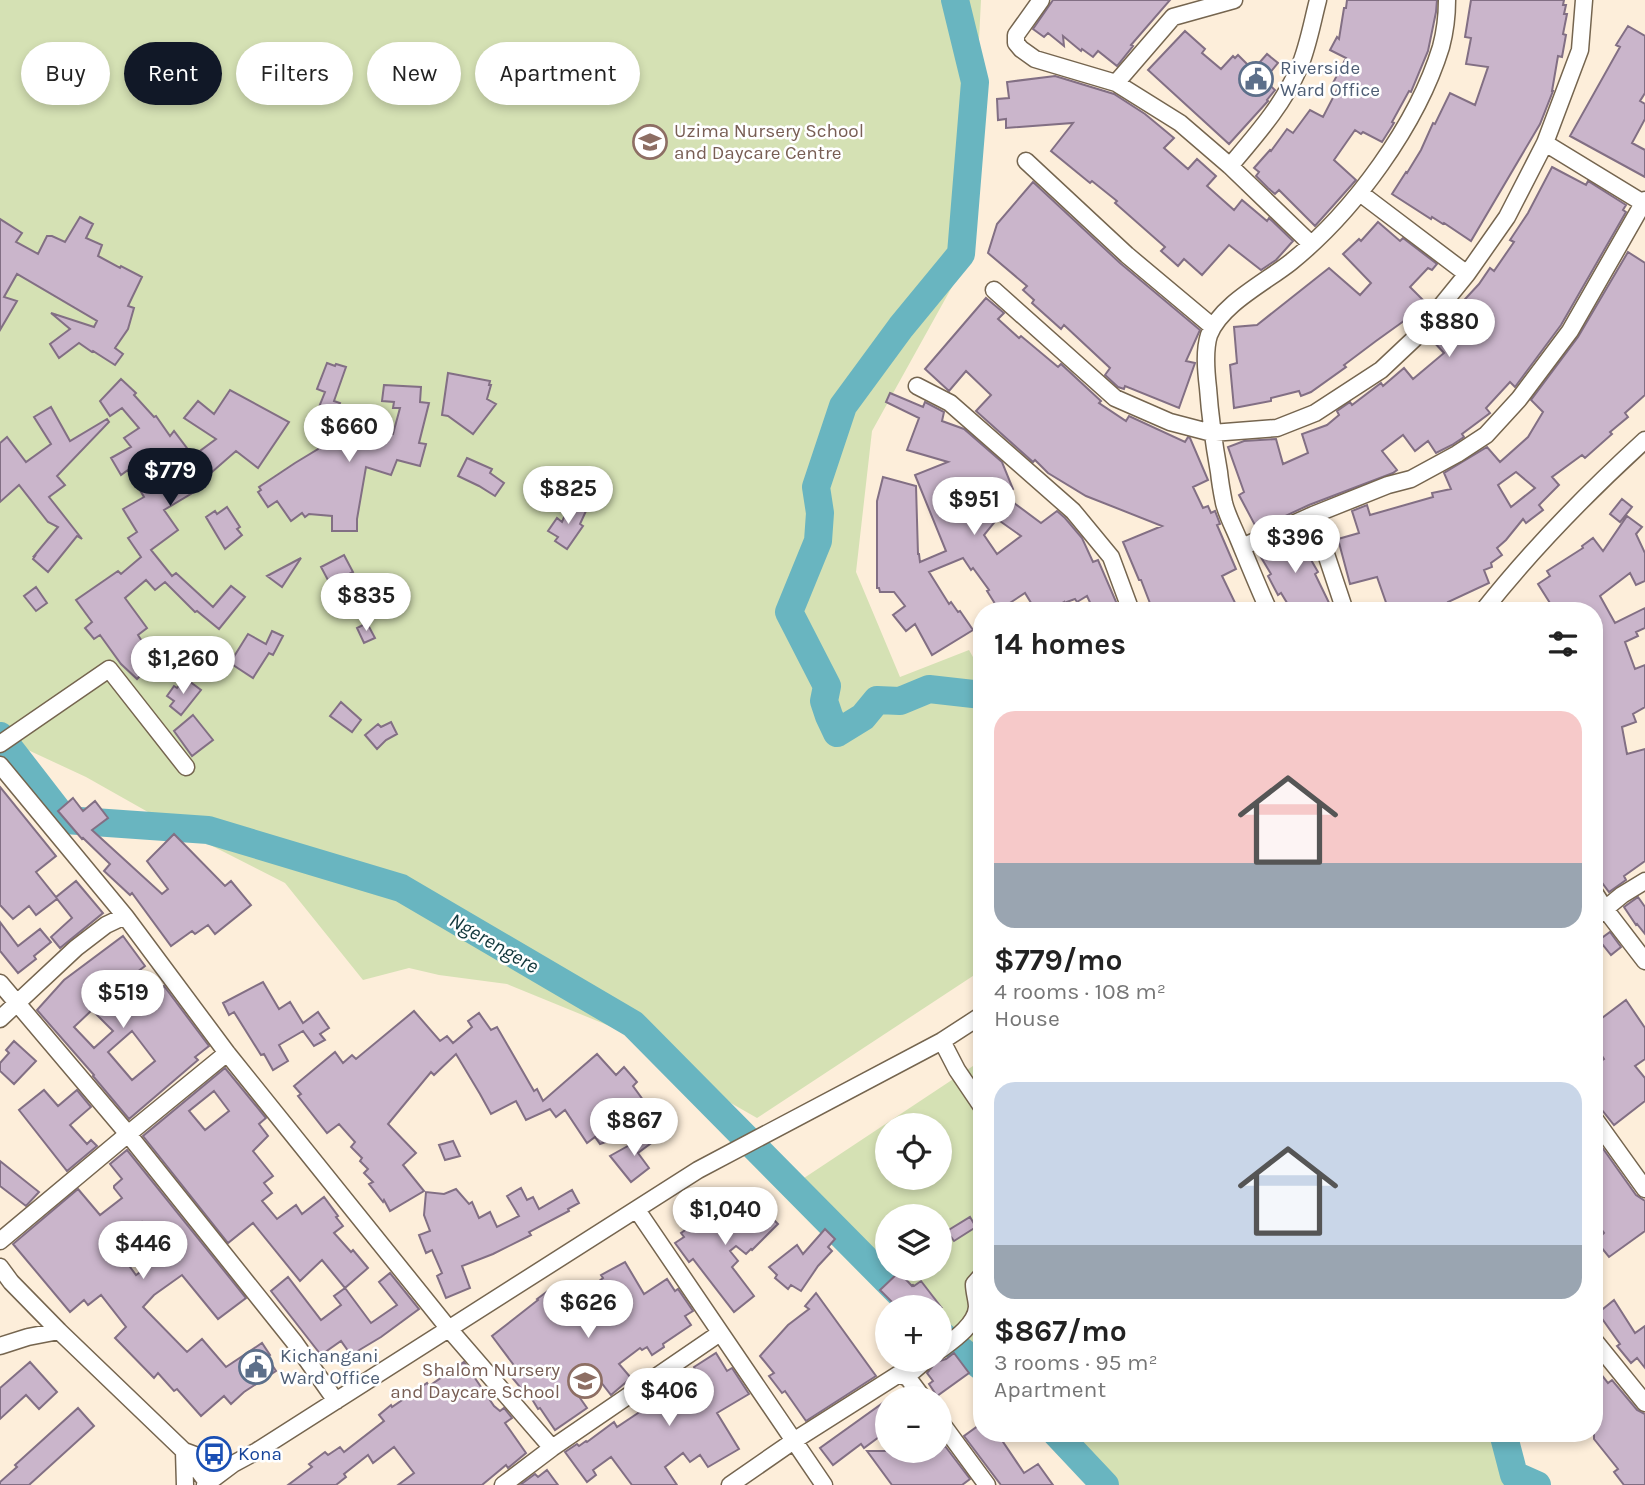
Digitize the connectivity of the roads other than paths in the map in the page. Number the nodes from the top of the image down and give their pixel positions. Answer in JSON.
{"nodes":[{"id":1,"x":1041,"y":0,"type":"edge"},
{"id":2,"x":1234,"y":0,"type":"edge"},
{"id":3,"x":1318,"y":0,"type":"edge"},
{"id":4,"x":1447,"y":0,"type":"edge"},
{"id":5,"x":1584,"y":0,"type":"edge"},
{"id":6,"x":1116,"y":83,"type":"junction"},
{"id":7,"x":1545,"y":143,"type":"junction"},
{"id":8,"x":1026,"y":161,"type":"dead end"},
{"id":9,"x":1230,"y":166,"type":"junction"},
{"id":10,"x":1360,"y":193,"type":"junction"},
{"id":11,"x":1644,"y":201,"type":"edge"},
{"id":12,"x":1311,"y":244,"type":"junction"},
{"id":13,"x":1467,"y":274,"type":"junction"},
{"id":14,"x":993,"y":290,"type":"dead end"},
{"id":15,"x":1213,"y":327,"type":"junction"},
{"id":16,"x":917,"y":386,"type":"dead end"},
{"id":17,"x":1212,"y":433,"type":"junction"},
{"id":18,"x":1645,"y":440,"type":"edge"},
{"id":19,"x":1313,"y":514,"type":"junction"},
{"id":20,"x":1242,"y":547,"type":"junction"},
{"id":21,"x":1128,"y":602,"type":"edge"},
{"id":22,"x":1265,"y":602,"type":"edge"},
{"id":23,"x":1342,"y":602,"type":"edge"},
{"id":24,"x":1490,"y":602,"type":"edge"},
{"id":25,"x":0,"y":744,"type":"edge"},
{"id":26,"x":0,"y":765,"type":"edge"},
{"id":27,"x":186,"y":767,"type":"dead end"},
{"id":28,"x":1645,"y":881,"type":"edge"},
{"id":29,"x":1603,"y":911,"type":"edge"},
{"id":30,"x":125,"y":916,"type":"junction"},
{"id":31,"x":1603,"y":917,"type":"edge"},
{"id":32,"x":1645,"y":961,"type":"edge"},
{"id":33,"x":0,"y":983,"type":"edge"},
{"id":34,"x":16,"y":1002,"type":"junction"},
{"id":35,"x":0,"y":1018,"type":"edge"},
{"id":36,"x":973,"y":1021,"type":"edge"},
{"id":37,"x":942,"y":1041,"type":"junction"},
{"id":38,"x":227,"y":1053,"type":"junction"},
{"id":39,"x":973,"y":1094,"type":"edge"},
{"id":40,"x":1603,"y":1131,"type":"edge"},
{"id":41,"x":128,"y":1134,"type":"junction"},
{"id":42,"x":1645,"y":1189,"type":"edge"},
{"id":43,"x":638,"y":1210,"type":"junction"},
{"id":44,"x":0,"y":1241,"type":"edge"},
{"id":45,"x":0,"y":1267,"type":"edge"},
{"id":46,"x":973,"y":1318,"type":"edge"},
{"id":47,"x":449,"y":1329,"type":"junction"},
{"id":48,"x":59,"y":1331,"type":"junction"},
{"id":49,"x":720,"y":1333,"type":"junction"},
{"id":50,"x":952,"y":1341,"type":"edge"},
{"id":51,"x":0,"y":1346,"type":"edge"},
{"id":52,"x":1603,"y":1351,"type":"edge"},
{"id":53,"x":912,"y":1372,"type":"edge"},
{"id":54,"x":908,"y":1378,"type":"junction"},
{"id":55,"x":914,"y":1386,"type":"edge"},
{"id":56,"x":336,"y":1401,"type":"junction"},
{"id":57,"x":1645,"y":1403,"type":"edge"},
{"id":58,"x":952,"y":1437,"type":"edge"},
{"id":59,"x":795,"y":1440,"type":"junction"},
{"id":60,"x":552,"y":1448,"type":"junction"},
{"id":61,"x":184,"y":1451,"type":"junction"},
{"id":62,"x":233,"y":1464,"type":"junction"},
{"id":63,"x":207,"y":1484,"type":"edge"},
{"id":64,"x":185,"y":1485,"type":"edge"},
{"id":65,"x":503,"y":1485,"type":"edge"},
{"id":66,"x":730,"y":1485,"type":"edge"},
{"id":67,"x":824,"y":1485,"type":"edge"},
{"id":68,"x":987,"y":1485,"type":"edge"}],
"edges":[{"from":1,"to":6,"type":"street"},
{"from":2,"to":6,"type":"street"},
{"from":3,"to":9,"type":"street"},
{"from":4,"to":10,"type":"street"},
{"from":5,"to":7,"type":"street"},
{"from":6,"to":9,"type":"street"},
{"from":7,"to":11,"type":"street"},
{"from":7,"to":13,"type":"street"},
{"from":8,"to":15,"type":"street"},
{"from":9,"to":12,"type":"street"},
{"from":10,"to":12,"type":"street"},
{"from":10,"to":13,"type":"street"},
{"from":11,"to":19,"type":"street"},
{"from":12,"to":15,"type":"street"},
{"from":13,"to":17,"type":"street"},
{"from":14,"to":17,"type":"street"},
{"from":15,"to":17,"type":"street"},
{"from":16,"to":21,"type":"street"},
{"from":17,"to":20,"type":"street"},
{"from":18,"to":24,"type":"street"},
{"from":19,"to":20,"type":"street"},
{"from":19,"to":23,"type":"street"},
{"from":20,"to":22,"type":"street"},
{"from":25,"to":27,"type":"street"},
{"from":26,"to":30,"type":"street"},
{"from":28,"to":29,"type":"street"},
{"from":30,"to":34,"type":"street"},
{"from":30,"to":38,"type":"street"},
{"from":31,"to":32,"type":"street"},
{"from":33,"to":34,"type":"street"},
{"from":34,"to":35,"type":"street"},
{"from":34,"to":41,"type":"street"},
{"from":36,"to":37,"type":"street"},
{"from":37,"to":39,"type":"street"},
{"from":37,"to":43,"type":"street"},
{"from":38,"to":41,"type":"street"},
{"from":38,"to":47,"type":"street"},
{"from":40,"to":42,"type":"street"},
{"from":41,"to":44,"type":"street"},
{"from":41,"to":56,"type":"street"},
{"from":43,"to":47,"type":"street"},
{"from":43,"to":49,"type":"street"},
{"from":45,"to":48,"type":"street"},
{"from":46,"to":50,"type":"street"},
{"from":47,"to":56,"type":"street"},
{"from":47,"to":60,"type":"street"},
{"from":48,"to":51,"type":"street"},
{"from":48,"to":61,"type":"street"},
{"from":49,"to":59,"type":"street"},
{"from":49,"to":60,"type":"street"},
{"from":52,"to":57,"type":"street"},
{"from":53,"to":54,"type":"street"},
{"from":54,"to":55,"type":"street"},
{"from":54,"to":59,"type":"street"},
{"from":56,"to":62,"type":"street"},
{"from":58,"to":68,"type":"street"},
{"from":59,"to":66,"type":"street"},
{"from":59,"to":67,"type":"street"},
{"from":60,"to":65,"type":"street"},
{"from":61,"to":62,"type":"street"},
{"from":61,"to":63,"type":"street"},
{"from":61,"to":64,"type":"street"},
{"from":62,"to":63,"type":"street"}]}
